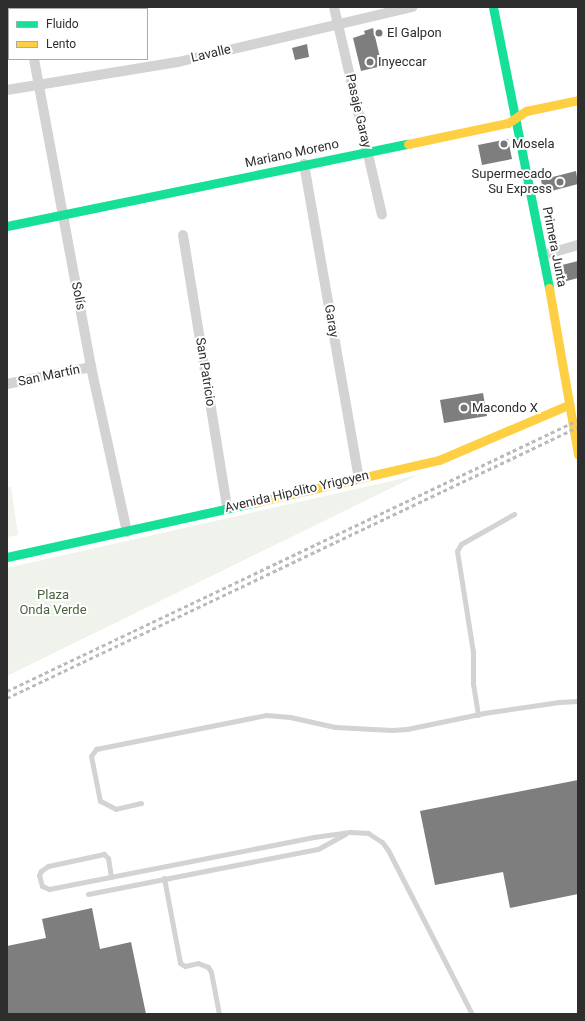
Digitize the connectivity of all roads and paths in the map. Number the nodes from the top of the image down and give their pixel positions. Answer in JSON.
{"nodes":[{"id":1,"x":334,"y":7,"type":"edge"},
{"id":2,"x":413,"y":7,"type":"edge"},
{"id":3,"x":493,"y":7,"type":"edge"},
{"id":4,"x":338,"y":24,"type":"junction"},
{"id":5,"x":34,"y":60,"type":"edge"},
{"id":6,"x":38,"y":85,"type":"junction"},
{"id":7,"x":7,"y":90,"type":"edge"},
{"id":8,"x":578,"y":100,"type":"edge"},
{"id":9,"x":516,"y":118,"type":"junction"},
{"id":10,"x":368,"y":152,"type":"junction"},
{"id":11,"x":304,"y":164,"type":"junction"},
{"id":12,"x":62,"y":214,"type":"junction"},
{"id":13,"x":382,"y":215,"type":"dead end"},
{"id":14,"x":7,"y":226,"type":"edge"},
{"id":15,"x":183,"y":235,"type":"dead end"},
{"id":16,"x":578,"y":244,"type":"edge"},
{"id":17,"x":543,"y":255,"type":"junction"},
{"id":18,"x":92,"y":367,"type":"junction"},
{"id":19,"x":7,"y":384,"type":"edge"},
{"id":20,"x":574,"y":402,"type":"edge"},
{"id":21,"x":577,"y":438,"type":"edge"},
{"id":22,"x":578,"y":454,"type":"edge"},
{"id":23,"x":359,"y":478,"type":"junction"},
{"id":24,"x":227,"y":508,"type":"junction"},
{"id":25,"x":514,"y":514,"type":"dead end"},
{"id":26,"x":127,"y":532,"type":"junction"},
{"id":27,"x":7,"y":557,"type":"edge"},
{"id":28,"x":578,"y":701,"type":"edge"},
{"id":29,"x":478,"y":715,"type":"junction"},
{"id":30,"x":141,"y":803,"type":"dead end"},
{"id":31,"x":350,"y":832,"type":"junction"},
{"id":32,"x":111,"y":877,"type":"junction"},
{"id":33,"x":164,"y":878,"type":"junction"},
{"id":34,"x":88,"y":894,"type":"dead end"},
{"id":35,"x":218,"y":1014,"type":"edge"},
{"id":36,"x":472,"y":1014,"type":"edge"}],
"edges":[{"from":1,"to":4,"type":"street","name":"Pasaje Garay"},
{"from":2,"to":4,"type":"street","name":"Lavalle"},
{"from":3,"to":9,"type":"street","name":"Primera Junta"},
{"from":4,"to":6,"type":"street","name":"Lavalle"},
{"from":4,"to":10,"type":"street","name":"Pasaje Garay"},
{"from":5,"to":6,"type":"street","name":"Solís"},
{"from":6,"to":7,"type":"street","name":"Lavalle"},
{"from":6,"to":12,"type":"street","name":"Solís"},
{"from":8,"to":9,"type":"street","name":"Mariano Moreno"},
{"from":9,"to":10,"type":"street","name":"Mariano Moreno"},
{"from":9,"to":17,"type":"street","name":"Primera Junta"},
{"from":10,"to":11,"type":"street","name":"Mariano Moreno"},
{"from":10,"to":13,"type":"street","name":"Pasaje Garay"},
{"from":11,"to":12,"type":"street","name":"Mariano Moreno"},
{"from":11,"to":23,"type":"street","name":"Garay"},
{"from":12,"to":14,"type":"street","name":"Mariano Moreno"},
{"from":12,"to":18,"type":"street","name":"Solís"},
{"from":15,"to":24,"type":"street","name":"San Patricio"},
{"from":16,"to":17,"type":"street"},
{"from":17,"to":20,"type":"street","name":"Primera Junta"},
{"from":18,"to":19,"type":"street","name":"San Martín"},
{"from":18,"to":26,"type":"street","name":"Solís"},
{"from":20,"to":21,"type":"street","name":"Primera Junta"},
{"from":20,"to":23,"type":"street","name":"Avenida Hipólito Yrigoyen"},
{"from":21,"to":22,"type":"street","name":"Primera Junta"},
{"from":23,"to":24,"type":"street","name":"Avenida Hipólito Yrigoyen"},
{"from":24,"to":26,"type":"street","name":"Avenida Hipólito Yrigoyen"},
{"from":25,"to":29,"type":"lane"},
{"from":26,"to":27,"type":"street","name":"Avenida Hipólito Yrigoyen"},
{"from":28,"to":29,"type":"lane"},
{"from":29,"to":30,"type":"lane"},
{"from":31,"to":32,"type":"lane"},
{"from":31,"to":33,"type":"lane"},
{"from":31,"to":36,"type":"lane"},
{"from":32,"to":32,"type":"lane"},
{"from":33,"to":34,"type":"lane"},
{"from":33,"to":35,"type":"lane"}]}
